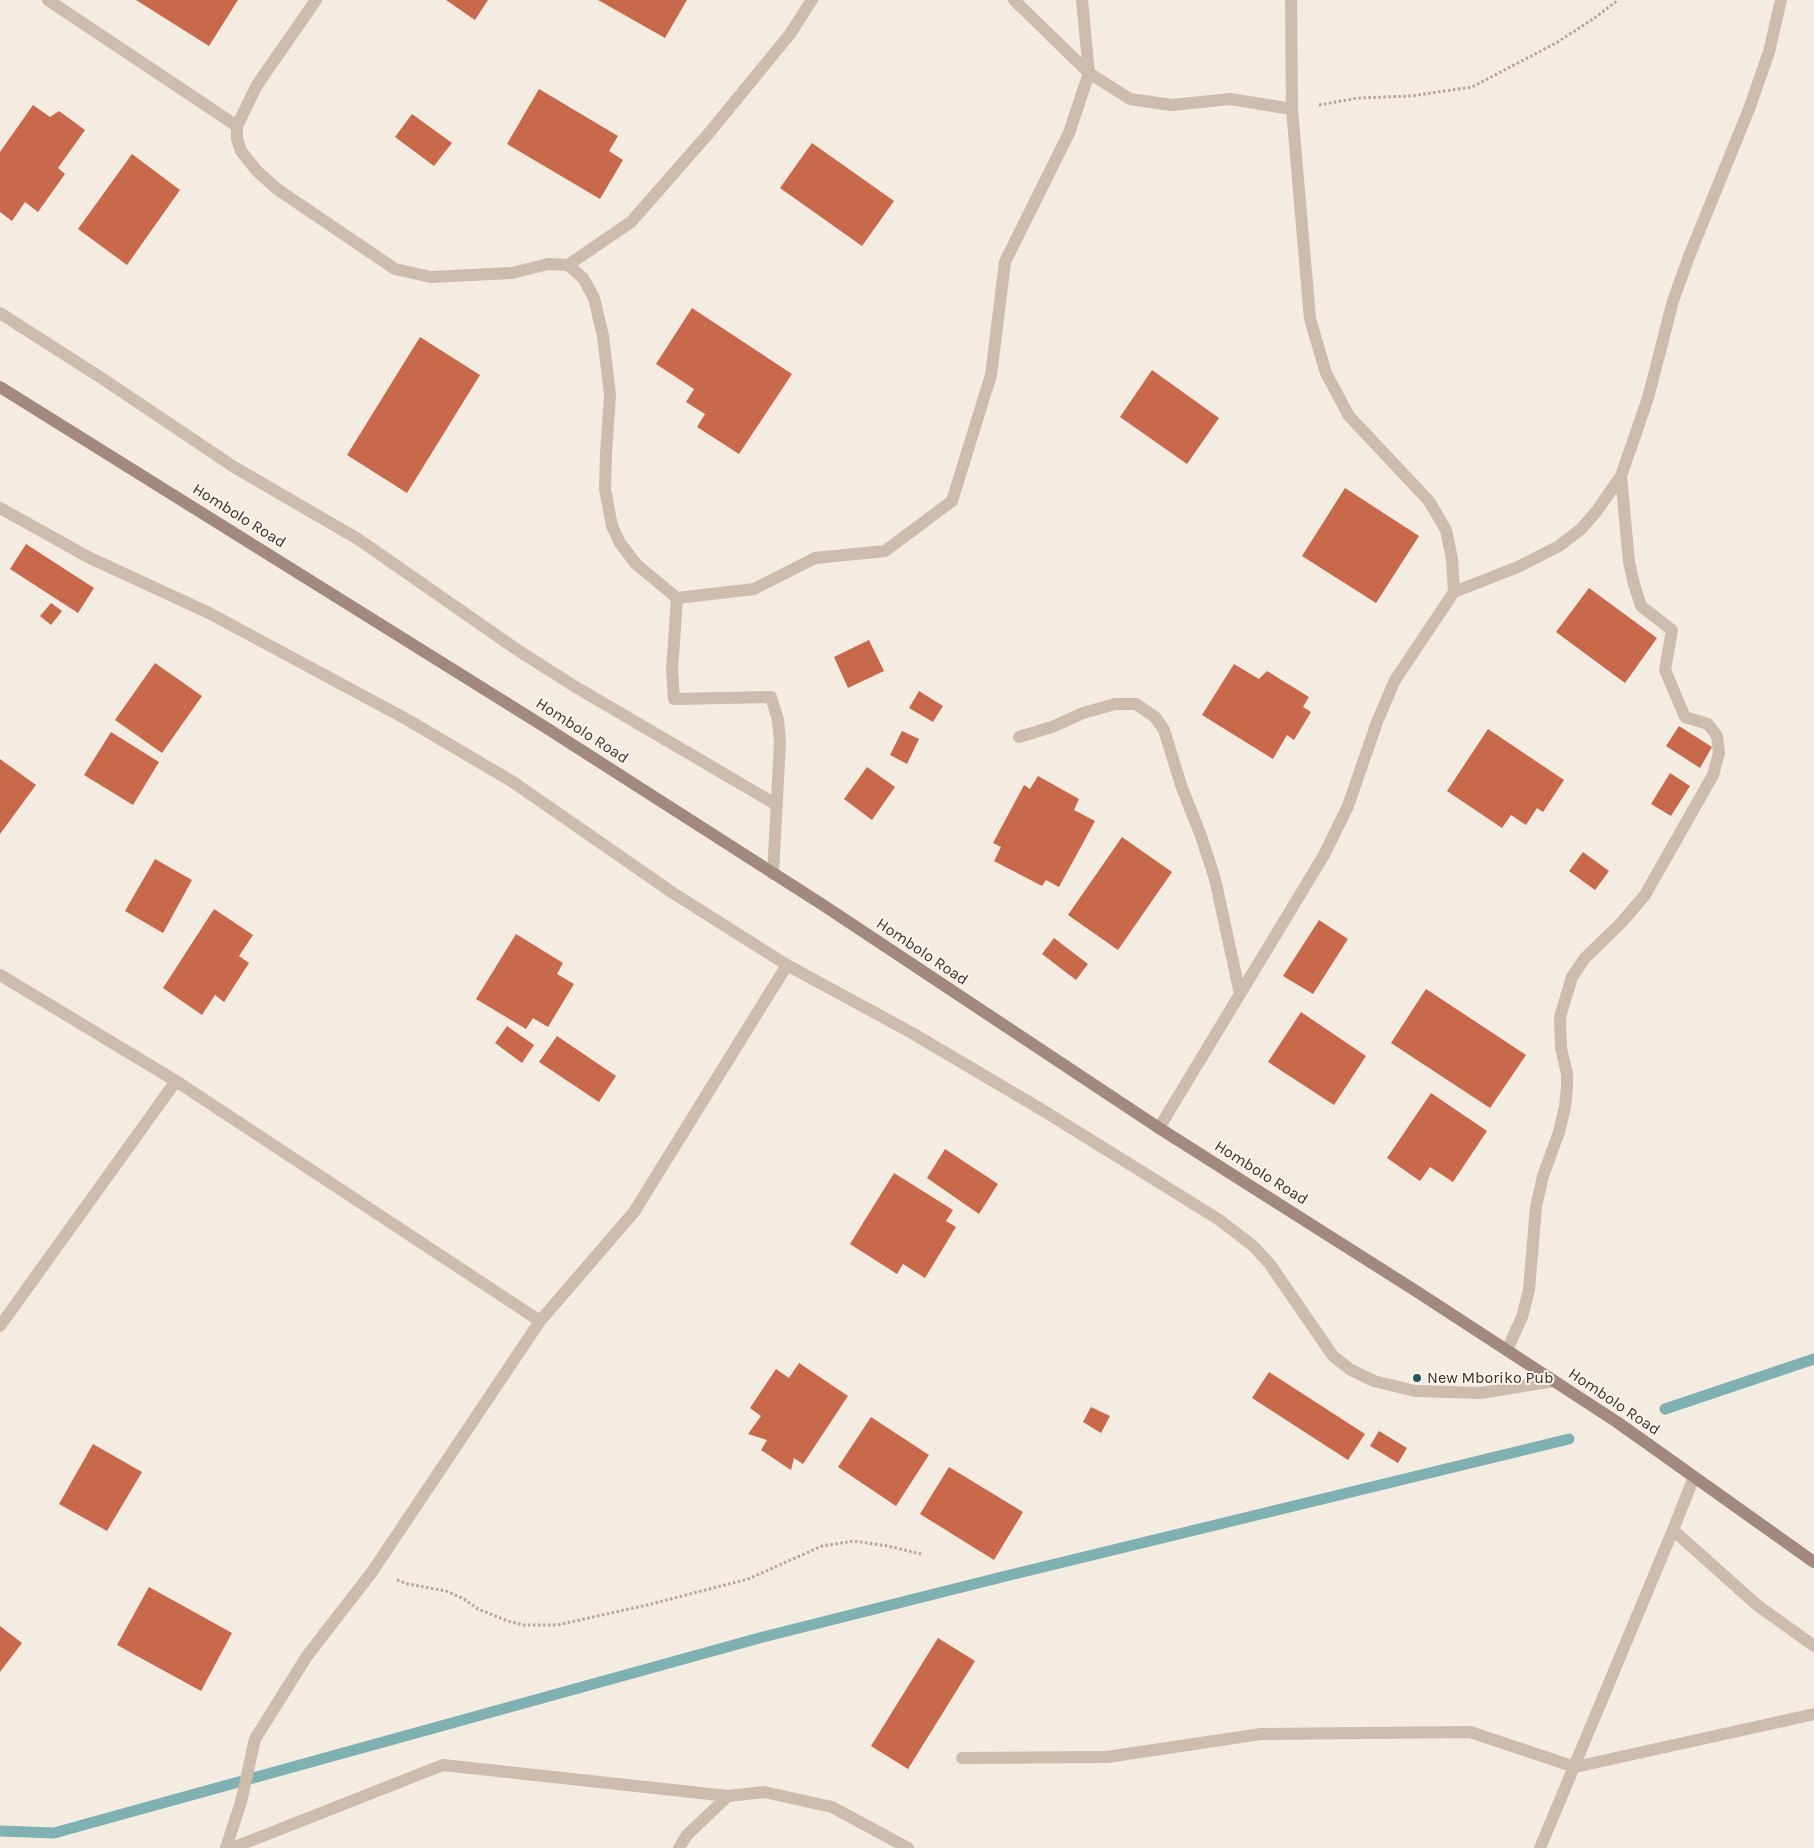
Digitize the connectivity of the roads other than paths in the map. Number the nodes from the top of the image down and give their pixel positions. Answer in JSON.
{"nodes":[{"id":1,"x":48,"y":0,"type":"edge"},
{"id":2,"x":316,"y":0,"type":"edge"},
{"id":3,"x":812,"y":0,"type":"edge"},
{"id":4,"x":1014,"y":0,"type":"edge"},
{"id":5,"x":1082,"y":0,"type":"edge"},
{"id":6,"x":1291,"y":0,"type":"edge"},
{"id":7,"x":1781,"y":0,"type":"edge"},
{"id":8,"x":1089,"y":72,"type":"junction"},
{"id":9,"x":1292,"y":109,"type":"junction"},
{"id":10,"x":237,"y":126,"type":"junction"},
{"id":11,"x":568,"y":265,"type":"junction"},
{"id":12,"x":0,"y":313,"type":"edge"},
{"id":13,"x":0,"y":387,"type":"edge"},
{"id":14,"x":1621,"y":476,"type":"junction"},
{"id":15,"x":0,"y":508,"type":"edge"},
{"id":16,"x":1454,"y":592,"type":"junction"},
{"id":17,"x":677,"y":598,"type":"junction"},
{"id":18,"x":1019,"y":736,"type":"dead end"},
{"id":19,"x":777,"y":805,"type":"junction"},
{"id":20,"x":773,"y":874,"type":"junction"},
{"id":21,"x":787,"y":966,"type":"junction"},
{"id":22,"x":0,"y":975,"type":"edge"},
{"id":23,"x":1240,"y":994,"type":"junction"},
{"id":24,"x":176,"y":1081,"type":"junction"},
{"id":25,"x":1159,"y":1128,"type":"junction"},
{"id":26,"x":540,"y":1321,"type":"junction"},
{"id":27,"x":0,"y":1326,"type":"edge"},
{"id":28,"x":1507,"y":1350,"type":"junction"},
{"id":29,"x":1554,"y":1381,"type":"junction"},
{"id":30,"x":1694,"y":1477,"type":"junction"},
{"id":31,"x":1673,"y":1530,"type":"junction"},
{"id":32,"x":1814,"y":1562,"type":"edge"},
{"id":33,"x":1814,"y":1646,"type":"edge"},
{"id":34,"x":1814,"y":1714,"type":"edge"},
{"id":35,"x":962,"y":1758,"type":"dead end"},
{"id":36,"x":1575,"y":1767,"type":"junction"},
{"id":37,"x":728,"y":1796,"type":"junction"},
{"id":38,"x":226,"y":1848,"type":"edge"},
{"id":39,"x":232,"y":1848,"type":"edge"},
{"id":40,"x":679,"y":1848,"type":"edge"},
{"id":41,"x":908,"y":1848,"type":"edge"},
{"id":42,"x":1540,"y":1848,"type":"edge"}],
"edges":[{"from":1,"to":10,"type":"street"},
{"from":2,"to":10,"type":"street"},
{"from":3,"to":11,"type":"street"},
{"from":4,"to":8,"type":"street"},
{"from":5,"to":8,"type":"street"},
{"from":6,"to":9,"type":"street"},
{"from":7,"to":14,"type":"street"},
{"from":8,"to":9,"type":"street"},
{"from":8,"to":17,"type":"street"},
{"from":9,"to":16,"type":"street"},
{"from":10,"to":11,"type":"street"},
{"from":11,"to":17,"type":"street"},
{"from":12,"to":19,"type":"street"},
{"from":13,"to":20,"type":"street","name":"Hombolo Road"},
{"from":14,"to":16,"type":"street"},
{"from":14,"to":28,"type":"street"},
{"from":15,"to":21,"type":"street"},
{"from":16,"to":23,"type":"street"},
{"from":17,"to":19,"type":"street"},
{"from":18,"to":23,"type":"street"},
{"from":19,"to":20,"type":"street"},
{"from":20,"to":25,"type":"street","name":"Hombolo Road"},
{"from":21,"to":26,"type":"street"},
{"from":21,"to":29,"type":"street"},
{"from":22,"to":24,"type":"street"},
{"from":23,"to":25,"type":"street"},
{"from":24,"to":26,"type":"street"},
{"from":24,"to":27,"type":"street"},
{"from":25,"to":28,"type":"street","name":"Hombolo Road"},
{"from":26,"to":38,"type":"street"},
{"from":28,"to":29,"type":"street","name":"Hombolo Road"},
{"from":29,"to":30,"type":"street","name":"Hombolo Road"},
{"from":30,"to":31,"type":"street"},
{"from":30,"to":32,"type":"street","name":"Hombolo Road"},
{"from":31,"to":33,"type":"street"},
{"from":31,"to":36,"type":"street"},
{"from":34,"to":36,"type":"street"},
{"from":35,"to":36,"type":"street"},
{"from":36,"to":42,"type":"street"},
{"from":37,"to":39,"type":"street"},
{"from":37,"to":40,"type":"street"},
{"from":37,"to":41,"type":"street"}]}
